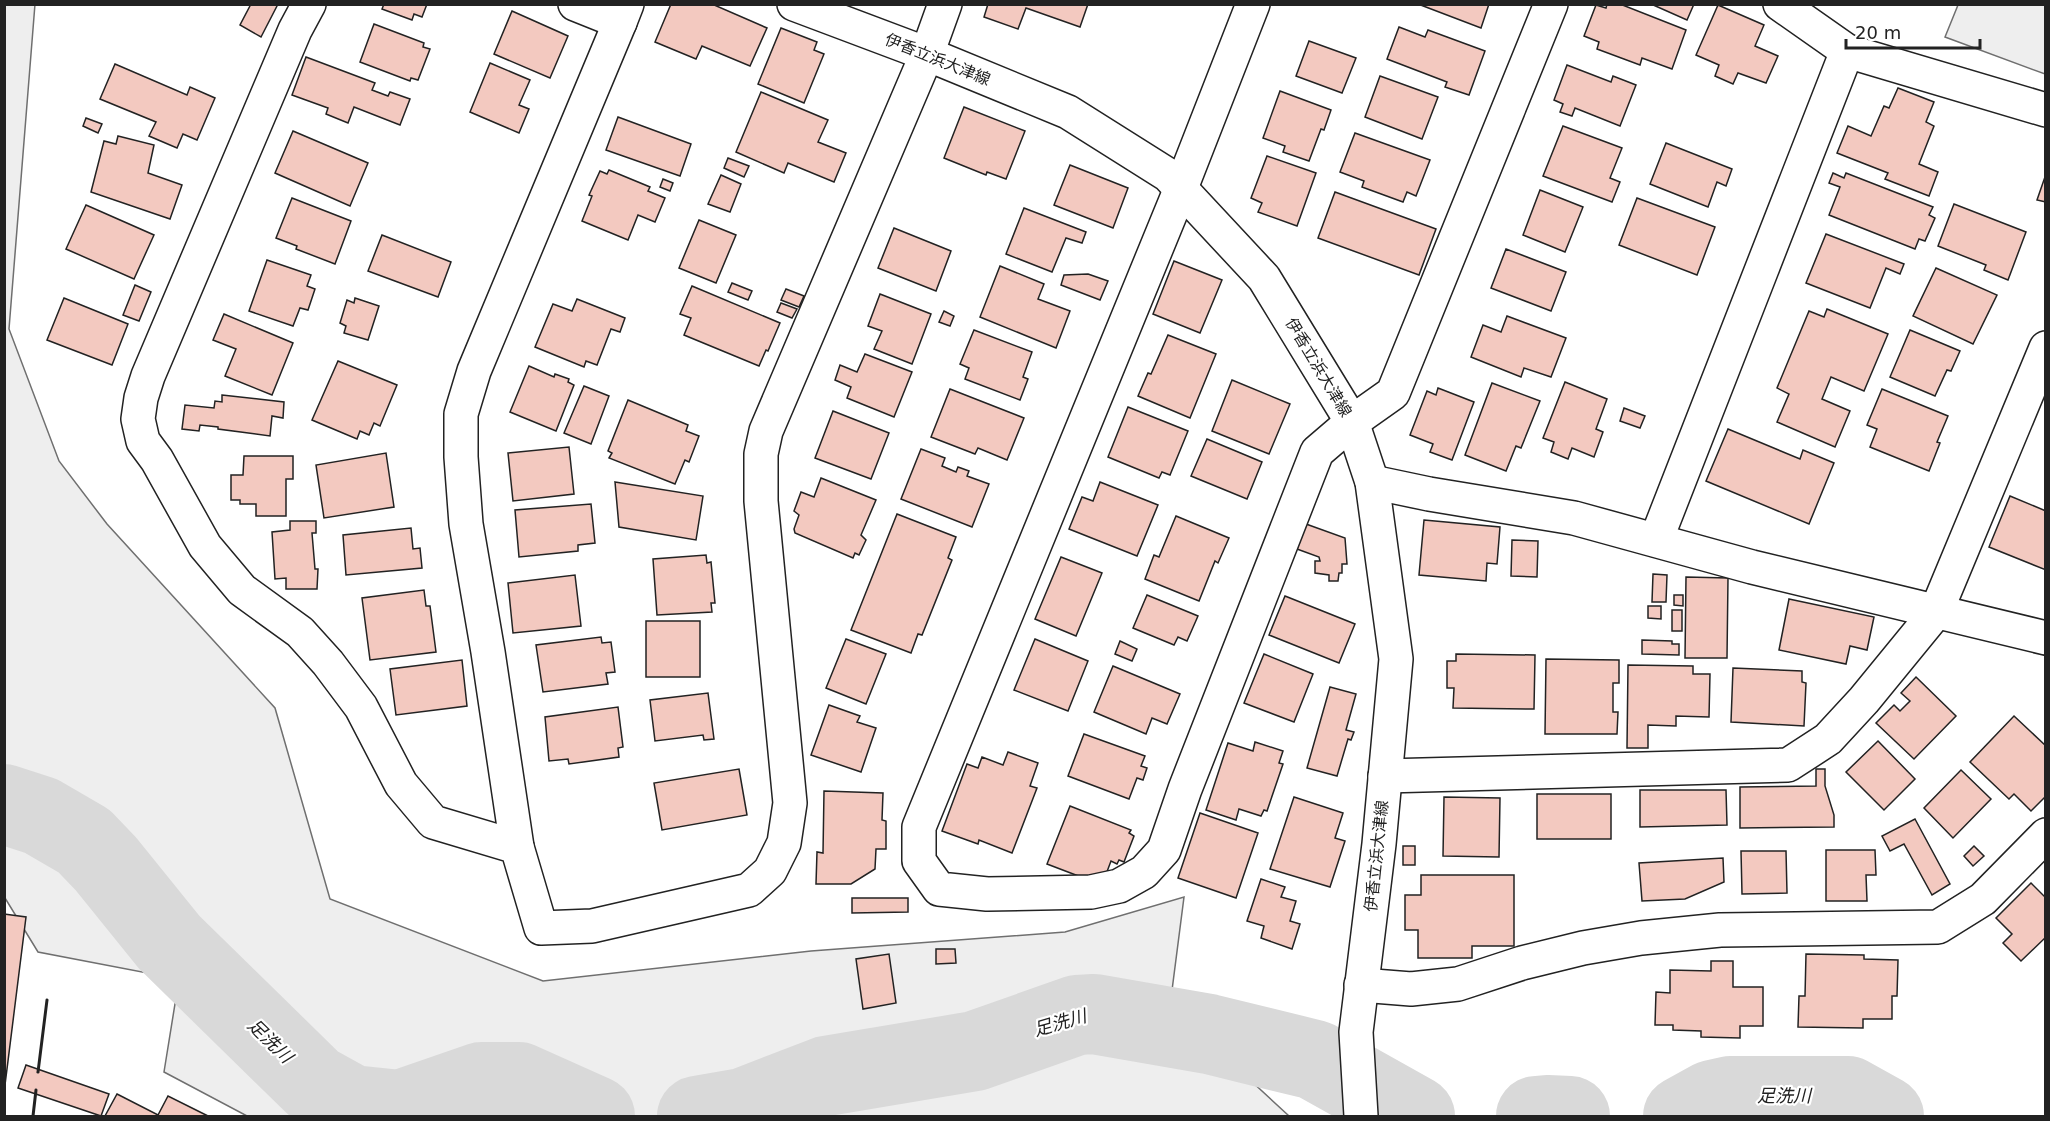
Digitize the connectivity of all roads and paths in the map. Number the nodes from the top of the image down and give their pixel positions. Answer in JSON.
{"nodes":[{"id":1,"x":309,"y":4,"type":"edge"},
{"id":2,"x":575,"y":4,"type":"edge"},
{"id":3,"x":794,"y":4,"type":"edge"},
{"id":4,"x":945,"y":4,"type":"edge"},
{"id":5,"x":1253,"y":4,"type":"edge"},
{"id":6,"x":1551,"y":4,"type":"edge"},
{"id":7,"x":1780,"y":4,"type":"edge"},
{"id":8,"x":624,"y":14,"type":"edge"},
{"id":9,"x":1847,"y":51,"type":"junction"},
{"id":10,"x":927,"y":54,"type":"junction"},
{"id":11,"x":2046,"y":110,"type":"edge"},
{"id":12,"x":1180,"y":188,"type":"junction"},
{"id":13,"x":2046,"y":348,"type":"edge"},
{"id":14,"x":1352,"y":422,"type":"junction"},
{"id":15,"x":1372,"y":482,"type":"junction"},
{"id":16,"x":1656,"y":540,"type":"junction"},
{"id":17,"x":1936,"y":612,"type":"junction"},
{"id":18,"x":2046,"y":638,"type":"edge"},
{"id":19,"x":1385,"y":776,"type":"junction"},
{"id":20,"x":2046,"y":835,"type":"edge"},
{"id":21,"x":517,"y":847,"type":"junction"},
{"id":22,"x":1361,"y":985,"type":"junction"},
{"id":23,"x":1361,"y":1116,"type":"edge"}],
"edges":[{"from":1,"to":21,"type":"street"},
{"from":2,"to":8,"type":"street"},
{"from":3,"to":10,"type":"street","name":"伊香立浜大津線"},
{"from":4,"to":10,"type":"street"},
{"from":5,"to":12,"type":"street"},
{"from":6,"to":14,"type":"street"},
{"from":7,"to":9,"type":"street"},
{"from":8,"to":21,"type":"street"},
{"from":9,"to":11,"type":"street"},
{"from":9,"to":16,"type":"street"},
{"from":10,"to":12,"type":"street","name":"伊香立浜大津線"},
{"from":10,"to":21,"type":"street"},
{"from":12,"to":14,"type":"street","name":"伊香立浜大津線"},
{"from":12,"to":14,"type":"street"},
{"from":13,"to":17,"type":"street"},
{"from":14,"to":15,"type":"street","name":"伊香立浜大津線"},
{"from":15,"to":16,"type":"street"},
{"from":15,"to":19,"type":"street","name":"伊香立浜大津線"},
{"from":16,"to":17,"type":"street"},
{"from":17,"to":18,"type":"street"},
{"from":17,"to":19,"type":"street"},
{"from":19,"to":22,"type":"street","name":"伊香立浜大津線"},
{"from":20,"to":22,"type":"street"},
{"from":22,"to":23,"type":"street","name":"伊香立浜大津線"}]}
